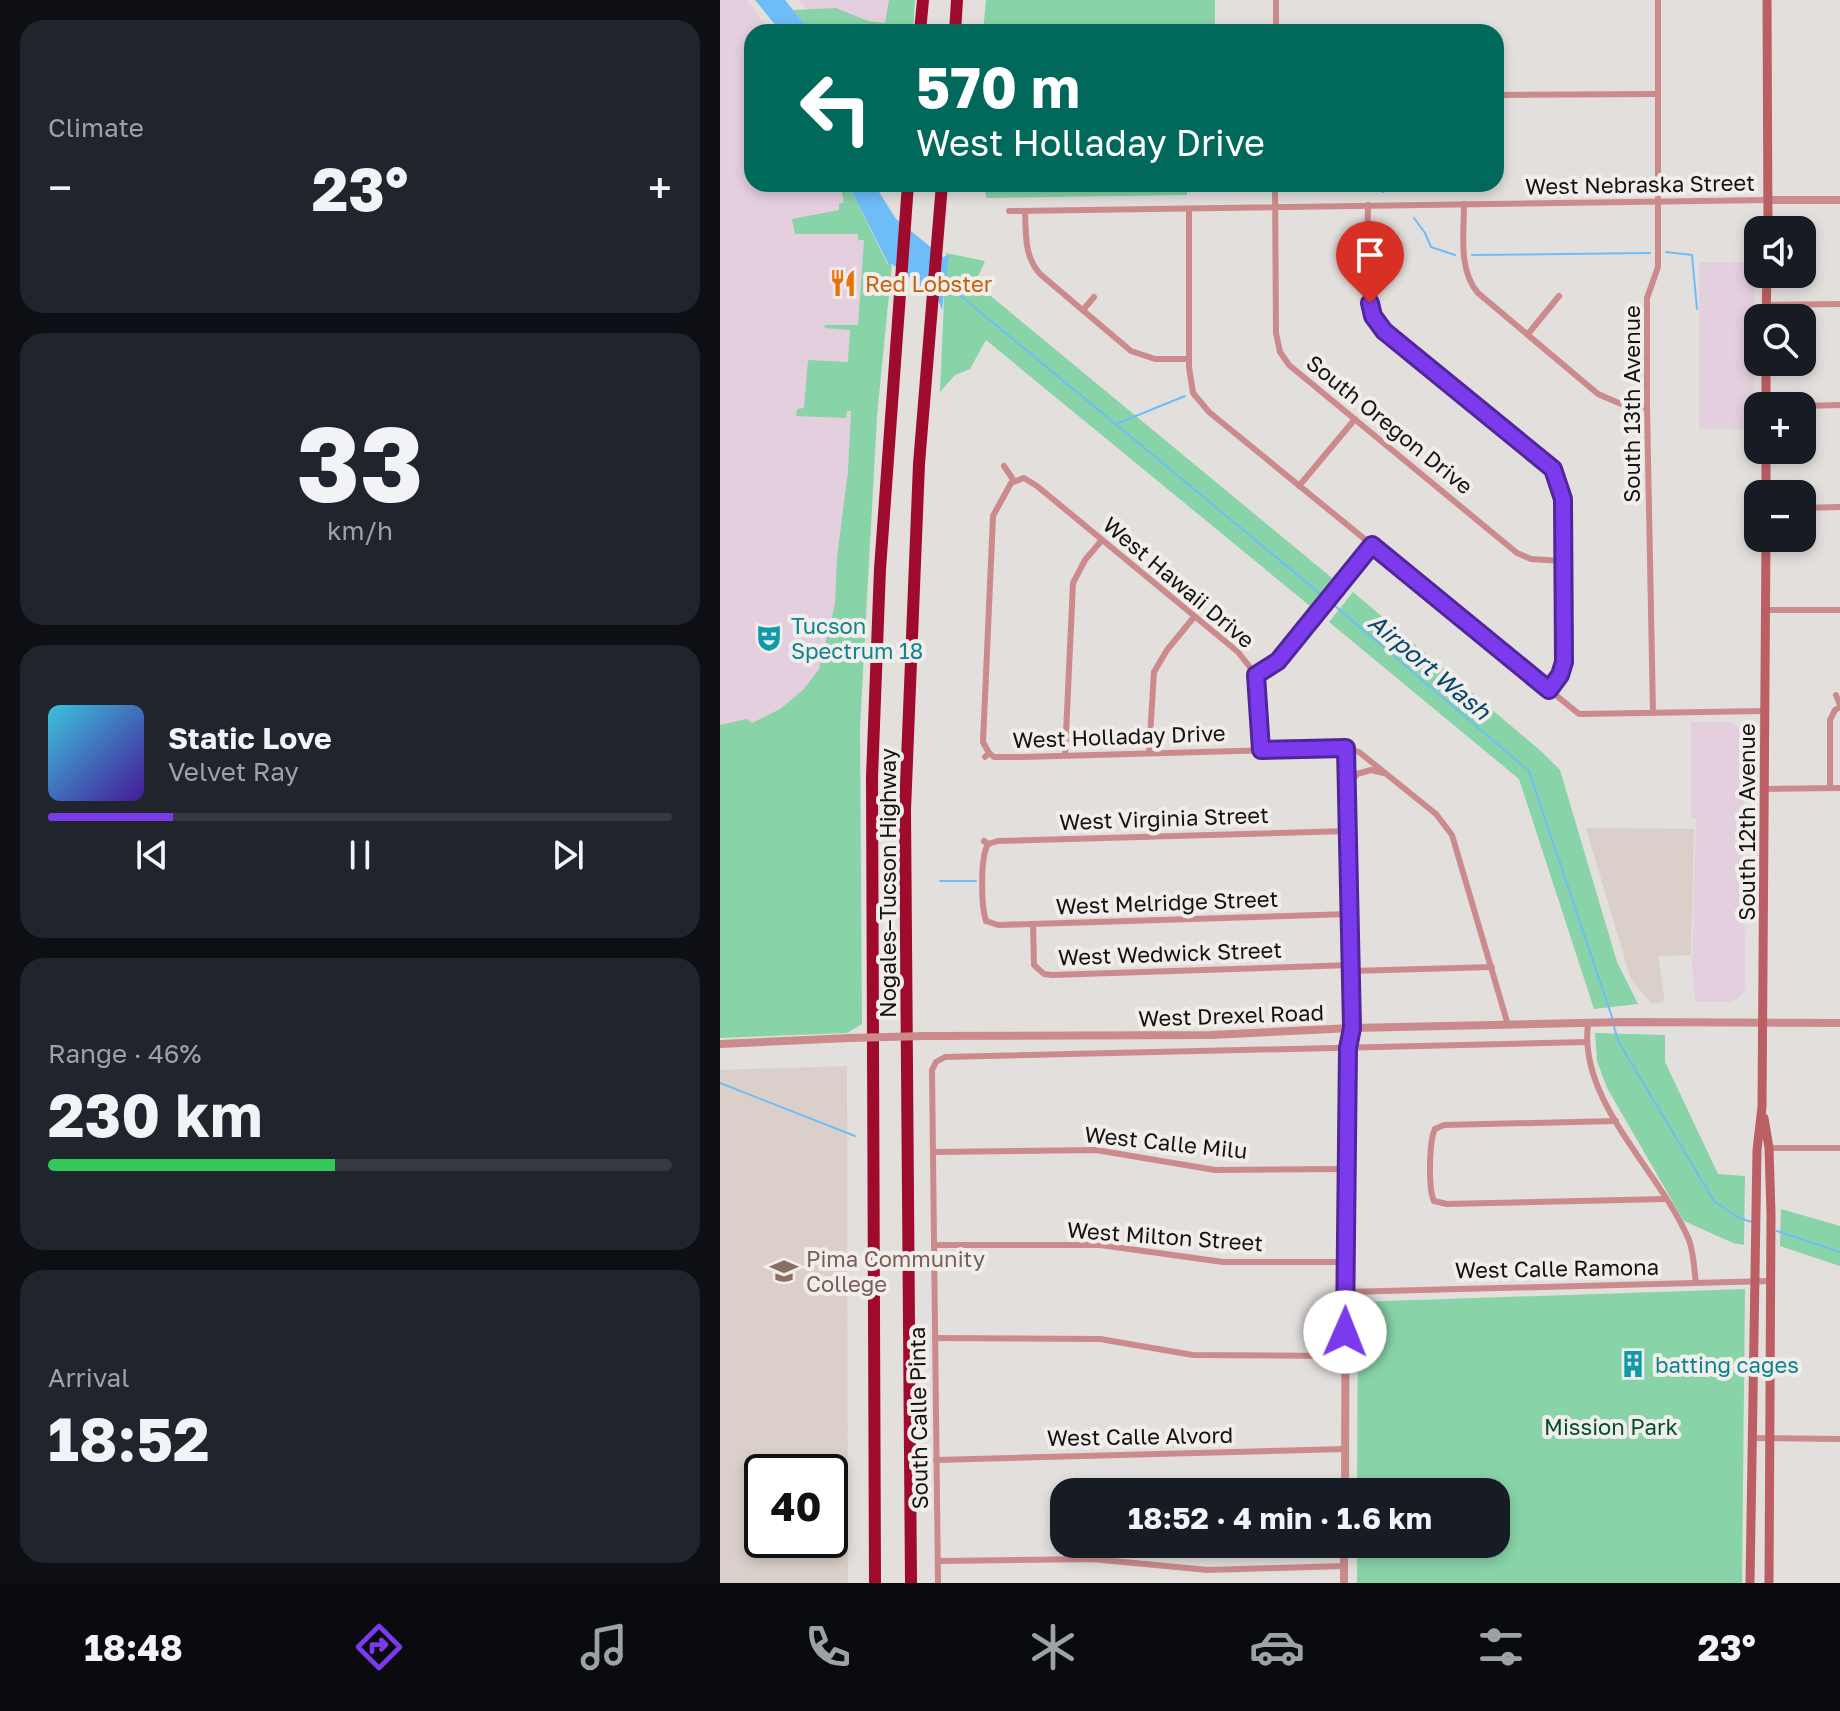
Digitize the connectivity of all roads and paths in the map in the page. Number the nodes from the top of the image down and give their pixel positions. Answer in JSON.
{"nodes":[{"id":1,"x":922,"y":0,"type":"edge"},
{"id":2,"x":957,"y":0,"type":"edge"},
{"id":3,"x":1276,"y":0,"type":"edge"},
{"id":4,"x":1658,"y":0,"type":"edge"},
{"id":5,"x":1767,"y":0,"type":"edge"},
{"id":6,"x":920,"y":24,"type":"edge"},
{"id":7,"x":956,"y":24,"type":"edge"},
{"id":8,"x":1276,"y":24,"type":"edge"},
{"id":9,"x":1657,"y":94,"type":"junction"},
{"id":10,"x":1504,"y":95,"type":"edge"},
{"id":11,"x":907,"y":192,"type":"edge"},
{"id":12,"x":941,"y":192,"type":"edge"},
{"id":13,"x":1275,"y":192,"type":"edge"},
{"id":14,"x":1768,"y":200,"type":"junction"},
{"id":15,"x":1840,"y":200,"type":"edge"},
{"id":16,"x":1658,"y":202,"type":"junction"},
{"id":17,"x":1464,"y":204,"type":"junction"},
{"id":18,"x":1368,"y":205,"type":"junction"},
{"id":19,"x":1275,"y":209,"type":"junction"},
{"id":20,"x":1189,"y":210,"type":"junction"},
{"id":21,"x":1009,"y":211,"type":"dead end"},
{"id":22,"x":1025,"y":211,"type":"junction"},
{"id":23,"x":1768,"y":216,"type":"edge"},
{"id":24,"x":1559,"y":296,"type":"dead end"},
{"id":25,"x":1094,"y":297,"type":"dead end"},
{"id":26,"x":1816,"y":304,"type":"edge"},
{"id":27,"x":1840,"y":304,"type":"edge"},
{"id":28,"x":1083,"y":310,"type":"junction"},
{"id":29,"x":1528,"y":334,"type":"junction"},
{"id":30,"x":1189,"y":359,"type":"junction"},
{"id":31,"x":1840,"y":405,"type":"edge"},
{"id":32,"x":1816,"y":406,"type":"edge"},
{"id":33,"x":1647,"y":407,"type":"junction"},
{"id":34,"x":1355,"y":419,"type":"junction"},
{"id":35,"x":1004,"y":466,"type":"dead end"},
{"id":36,"x":1015,"y":480,"type":"junction"},
{"id":37,"x":1299,"y":486,"type":"junction"},
{"id":38,"x":1840,"y":507,"type":"edge"},
{"id":39,"x":1816,"y":508,"type":"edge"},
{"id":40,"x":1102,"y":540,"type":"junction"},
{"id":41,"x":1372,"y":545,"type":"junction"},
{"id":42,"x":1766,"y":552,"type":"edge"},
{"id":43,"x":1562,"y":561,"type":"junction"},
{"id":44,"x":1765,"y":610,"type":"junction"},
{"id":45,"x":1840,"y":610,"type":"edge"},
{"id":46,"x":1194,"y":617,"type":"junction"},
{"id":47,"x":1256,"y":675,"type":"junction"},
{"id":48,"x":1549,"y":690,"type":"junction"},
{"id":49,"x":1836,"y":695,"type":"dead end"},
{"id":50,"x":1838,"y":707,"type":"edge"},
{"id":51,"x":1765,"y":711,"type":"junction"},
{"id":52,"x":1653,"y":713,"type":"junction"},
{"id":53,"x":1346,"y":748,"type":"junction"},
{"id":54,"x":1261,"y":750,"type":"junction"},
{"id":55,"x":1149,"y":753,"type":"junction"},
{"id":56,"x":1065,"y":755,"type":"junction"},
{"id":57,"x":1388,"y":774,"type":"junction"},
{"id":58,"x":1830,"y":788,"type":"junction"},
{"id":59,"x":1840,"y":788,"type":"edge"},
{"id":60,"x":1765,"y":789,"type":"junction"},
{"id":61,"x":1346,"y":792,"type":"junction"},
{"id":62,"x":1348,"y":831,"type":"junction"},
{"id":63,"x":1350,"y":914,"type":"junction"},
{"id":64,"x":984,"y":923,"type":"joint"},
{"id":65,"x":1033,"y":924,"type":"junction"},
{"id":66,"x":1492,"y":967,"type":"junction"},
{"id":67,"x":1351,"y":968,"type":"junction"},
{"id":68,"x":1763,"y":1022,"type":"junction"},
{"id":69,"x":1840,"y":1023,"type":"edge"},
{"id":70,"x":1588,"y":1024,"type":"junction"},
{"id":71,"x":1508,"y":1025,"type":"junction"},
{"id":72,"x":1352,"y":1028,"type":"junction"},
{"id":73,"x":1586,"y":1042,"type":"junction"},
{"id":74,"x":720,"y":1044,"type":"edge"},
{"id":75,"x":1348,"y":1048,"type":"junction"},
{"id":76,"x":936,"y":1062,"type":"joint"},
{"id":77,"x":1762,"y":1107,"type":"junction"},
{"id":78,"x":1616,"y":1121,"type":"junction"},
{"id":79,"x":1428,"y":1122,"type":"dead end"},
{"id":80,"x":1435,"y":1129,"type":"junction"},
{"id":81,"x":1769,"y":1148,"type":"junction"},
{"id":82,"x":1840,"y":1148,"type":"edge"},
{"id":83,"x":934,"y":1152,"type":"junction"},
{"id":84,"x":1346,"y":1169,"type":"junction"},
{"id":85,"x":1666,"y":1199,"type":"junction"},
{"id":86,"x":934,"y":1245,"type":"junction"},
{"id":87,"x":1346,"y":1262,"type":"junction"},
{"id":88,"x":1770,"y":1281,"type":"junction"},
{"id":89,"x":1754,"y":1282,"type":"junction"},
{"id":90,"x":1696,"y":1283,"type":"junction"},
{"id":91,"x":1346,"y":1292,"type":"junction"},
{"id":92,"x":935,"y":1338,"type":"junction"},
{"id":93,"x":1345,"y":1356,"type":"junction"},
{"id":94,"x":1752,"y":1438,"type":"junction"},
{"id":95,"x":1771,"y":1438,"type":"junction"},
{"id":96,"x":1840,"y":1439,"type":"edge"},
{"id":97,"x":1345,"y":1449,"type":"junction"},
{"id":98,"x":936,"y":1460,"type":"junction"},
{"id":99,"x":1345,"y":1478,"type":"edge"},
{"id":100,"x":1344,"y":1558,"type":"edge"},
{"id":101,"x":938,"y":1561,"type":"junction"},
{"id":102,"x":1344,"y":1566,"type":"junction"},
{"id":103,"x":875,"y":1583,"type":"edge"},
{"id":104,"x":911,"y":1583,"type":"edge"},
{"id":105,"x":938,"y":1583,"type":"edge"},
{"id":106,"x":1344,"y":1583,"type":"edge"},
{"id":107,"x":1750,"y":1583,"type":"edge"},
{"id":108,"x":1769,"y":1583,"type":"edge"}],
"edges":[{"from":1,"to":6,"type":"highway"},
{"from":2,"to":7,"type":"highway"},
{"from":3,"to":8,"type":"street"},
{"from":4,"to":9,"type":"street","name":"South 13th Avenue"},
{"from":5,"to":14,"type":"main road"},
{"from":9,"to":10,"type":"street"},
{"from":9,"to":16,"type":"street","name":"South 13th Avenue"},
{"from":11,"to":103,"type":"highway","name":"Nogales–Tucson Highway"},
{"from":12,"to":104,"type":"highway","name":"Nogales–Tucson Highway"},
{"from":13,"to":19,"type":"street","name":"South Oregon Drive"},
{"from":14,"to":15,"type":"street","name":"West Nebraska Street"},
{"from":14,"to":16,"type":"street","name":"West Nebraska Street"},
{"from":14,"to":23,"type":"main road"},
{"from":16,"to":17,"type":"street","name":"West Nebraska Street"},
{"from":16,"to":33,"type":"street","name":"South 13th Avenue"},
{"from":17,"to":18,"type":"street","name":"West Nebraska Street"},
{"from":17,"to":29,"type":"street"},
{"from":18,"to":19,"type":"street","name":"West Nebraska Street"},
{"from":18,"to":43,"type":"street"},
{"from":19,"to":20,"type":"street","name":"West Nebraska Street"},
{"from":19,"to":34,"type":"street","name":"South Oregon Drive"},
{"from":20,"to":22,"type":"street","name":"West Nebraska Street"},
{"from":20,"to":30,"type":"street"},
{"from":21,"to":22,"type":"street","name":"West Nebraska Street"},
{"from":22,"to":28,"type":"street"},
{"from":24,"to":29,"type":"street"},
{"from":25,"to":28,"type":"street"},
{"from":26,"to":27,"type":"street"},
{"from":28,"to":30,"type":"street"},
{"from":29,"to":33,"type":"street"},
{"from":30,"to":37,"type":"street"},
{"from":31,"to":32,"type":"street"},
{"from":33,"to":52,"type":"street","name":"South 13th Avenue"},
{"from":34,"to":37,"type":"street"},
{"from":34,"to":43,"type":"street","name":"South Oregon Drive"},
{"from":35,"to":36,"type":"street"},
{"from":36,"to":40,"type":"street","name":"West Hawaii Drive"},
{"from":36,"to":56,"type":"street","name":"West Holladay Drive"},
{"from":37,"to":41,"type":"street"},
{"from":38,"to":39,"type":"street"},
{"from":40,"to":46,"type":"street","name":"West Hawaii Drive"},
{"from":40,"to":56,"type":"street"},
{"from":41,"to":47,"type":"street"},
{"from":41,"to":48,"type":"street"},
{"from":42,"to":44,"type":"main road","name":"South 12th Avenue"},
{"from":43,"to":48,"type":"street"},
{"from":44,"to":45,"type":"street"},
{"from":44,"to":51,"type":"main road","name":"South 12th Avenue"},
{"from":46,"to":47,"type":"street","name":"West Hawaii Drive"},
{"from":46,"to":55,"type":"street"},
{"from":47,"to":54,"type":"street","name":"West Hawaii Drive"},
{"from":48,"to":52,"type":"street"},
{"from":49,"to":50,"type":"street"},
{"from":50,"to":58,"type":"street"},
{"from":51,"to":52,"type":"street"},
{"from":51,"to":60,"type":"main road","name":"South 12th Avenue"},
{"from":53,"to":54,"type":"street","name":"West Holladay Drive"},
{"from":53,"to":57,"type":"street"},
{"from":53,"to":61,"type":"street"},
{"from":54,"to":55,"type":"street","name":"West Holladay Drive"},
{"from":55,"to":56,"type":"street","name":"West Holladay Drive"},
{"from":57,"to":61,"type":"street"},
{"from":57,"to":66,"type":"street"},
{"from":58,"to":59,"type":"street"},
{"from":58,"to":60,"type":"street"},
{"from":60,"to":68,"type":"main road","name":"South 12th Avenue"},
{"from":61,"to":62,"type":"street"},
{"from":62,"to":63,"type":"street"},
{"from":62,"to":64,"type":"street","name":"West Virginia Street"},
{"from":63,"to":65,"type":"street","name":"West Melridge Street"},
{"from":63,"to":67,"type":"street"},
{"from":64,"to":65,"type":"street","name":"West Melridge Street"},
{"from":65,"to":67,"type":"street","name":"West Wedwick Street"},
{"from":66,"to":67,"type":"street","name":"West Wedwick Street"},
{"from":66,"to":71,"type":"street"},
{"from":67,"to":72,"type":"street"},
{"from":68,"to":69,"type":"street","name":"West Drexel Road"},
{"from":68,"to":70,"type":"street","name":"West Drexel Road"},
{"from":68,"to":77,"type":"main road","name":"South 12th Avenue"},
{"from":70,"to":71,"type":"street","name":"West Drexel Road"},
{"from":70,"to":73,"type":"street"},
{"from":71,"to":72,"type":"street","name":"West Drexel Road"},
{"from":72,"to":74,"type":"street","name":"West Drexel Road","bridge":true},
{"from":72,"to":75,"type":"street"},
{"from":73,"to":75,"type":"street","name":"West Drexel Road"},
{"from":73,"to":78,"type":"street"},
{"from":75,"to":76,"type":"street","name":"West Drexel Road"},
{"from":75,"to":84,"type":"street"},
{"from":76,"to":83,"type":"street","name":"South Calle Pinta"},
{"from":77,"to":81,"type":"main road","name":"South 12th Avenue"},
{"from":77,"to":89,"type":"main road","name":"South 12th Avenue"},
{"from":78,"to":80,"type":"street"},
{"from":78,"to":85,"type":"street"},
{"from":79,"to":80,"type":"street"},
{"from":80,"to":85,"type":"street"},
{"from":81,"to":82,"type":"street"},
{"from":81,"to":88,"type":"main road","name":"South 12th Avenue"},
{"from":83,"to":84,"type":"street","name":"West Calle Milu"},
{"from":83,"to":86,"type":"street","name":"South Calle Pinta"},
{"from":84,"to":87,"type":"street"},
{"from":85,"to":90,"type":"street"},
{"from":86,"to":87,"type":"street","name":"West Milton Street"},
{"from":86,"to":92,"type":"street","name":"South Calle Pinta"},
{"from":87,"to":91,"type":"street"},
{"from":88,"to":89,"type":"street","name":"West Calle Ramona"},
{"from":88,"to":95,"type":"main road","name":"South 12th Avenue"},
{"from":89,"to":90,"type":"street","name":"West Calle Ramona"},
{"from":89,"to":94,"type":"main road","name":"South 12th Avenue"},
{"from":90,"to":91,"type":"street","name":"West Calle Ramona"},
{"from":91,"to":93,"type":"street"},
{"from":92,"to":93,"type":"street"},
{"from":92,"to":98,"type":"street","name":"South Calle Pinta"},
{"from":93,"to":97,"type":"street"},
{"from":94,"to":95,"type":"street"},
{"from":94,"to":107,"type":"main road","name":"South 12th Avenue"},
{"from":95,"to":96,"type":"street"},
{"from":95,"to":108,"type":"main road","name":"South 12th Avenue"},
{"from":97,"to":98,"type":"street","name":"West Calle Alvord"},
{"from":97,"to":99,"type":"street"},
{"from":98,"to":101,"type":"street","name":"South Calle Pinta"},
{"from":100,"to":102,"type":"street"},
{"from":101,"to":102,"type":"street"},
{"from":101,"to":105,"type":"street","name":"South Calle Pinta"},
{"from":102,"to":106,"type":"street"}]}
